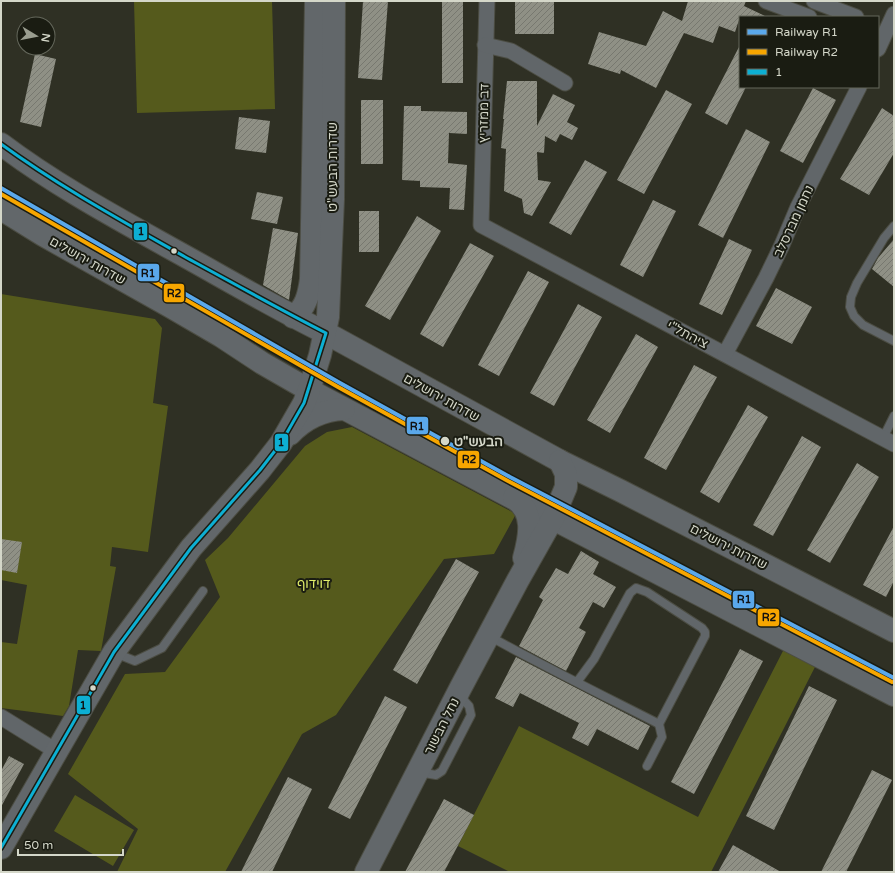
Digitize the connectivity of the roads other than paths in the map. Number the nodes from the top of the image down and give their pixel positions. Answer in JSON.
{"nodes":[{"id":1,"x":316,"y":1,"type":"edge"},
{"id":2,"x":334,"y":1,"type":"edge"},
{"id":3,"x":487,"y":1,"type":"edge"},
{"id":4,"x":766,"y":1,"type":"edge"},
{"id":5,"x":814,"y":1,"type":"edge"},
{"id":6,"x":894,"y":14,"type":"edge"},
{"id":7,"x":806,"y":16,"type":"edge"},
{"id":8,"x":853,"y":16,"type":"edge"},
{"id":9,"x":883,"y":38,"type":"edge"},
{"id":10,"x":485,"y":45,"type":"junction"},
{"id":11,"x":565,"y":83,"type":"dead end"},
{"id":12,"x":858,"y":88,"type":"edge"},
{"id":13,"x":1,"y":144,"type":"edge"},
{"id":14,"x":1,"y":163,"type":"edge"},
{"id":15,"x":39,"y":172,"type":"junction"},
{"id":16,"x":1,"y":210,"type":"edge"},
{"id":17,"x":481,"y":225,"type":"joint"},
{"id":18,"x":894,"y":226,"type":"edge"},
{"id":19,"x":293,"y":317,"type":"junction"},
{"id":20,"x":326,"y":333,"type":"junction"},
{"id":21,"x":894,"y":341,"type":"edge"},
{"id":22,"x":725,"y":354,"type":"junction"},
{"id":23,"x":309,"y":390,"type":"junction"},
{"id":24,"x":344,"y":409,"type":"junction"},
{"id":25,"x":894,"y":416,"type":"edge"},
{"id":26,"x":888,"y":441,"type":"edge"},
{"id":27,"x":281,"y":443,"type":"junction"},
{"id":28,"x":560,"y":461,"type":"junction"},
{"id":29,"x":509,"y":496,"type":"junction"},
{"id":30,"x":553,"y":518,"type":"junction"},
{"id":31,"x":518,"y":580,"type":"junction"},
{"id":32,"x":203,"y":592,"type":"dead end"},
{"id":33,"x":894,"y":630,"type":"edge"},
{"id":34,"x":488,"y":636,"type":"junction"},
{"id":35,"x":114,"y":652,"type":"junction"},
{"id":36,"x":577,"y":682,"type":"junction"},
{"id":37,"x":894,"y":694,"type":"edge"},
{"id":38,"x":1,"y":717,"type":"edge"},
{"id":39,"x":659,"y":724,"type":"junction"},
{"id":40,"x":56,"y":751,"type":"junction"},
{"id":41,"x":647,"y":766,"type":"dead end"},
{"id":42,"x":1,"y":848,"type":"edge"},
{"id":43,"x":366,"y":872,"type":"edge"}],
"edges":[{"from":1,"to":19,"type":"street","name":"שדרות הבעש\"ט"},
{"from":2,"to":20,"type":"street","name":"שדרות הבעש\"ט"},
{"from":3,"to":10,"type":"street","name":"דב ממזריץ"},
{"from":4,"to":7,"type":"street"},
{"from":5,"to":8,"type":"street"},
{"from":6,"to":9,"type":"street"},
{"from":10,"to":11,"type":"street"},
{"from":10,"to":17,"type":"street","name":"דב ממזריץ"},
{"from":12,"to":22,"type":"street","name":"נחמן מברסלב"},
{"from":13,"to":15,"type":"street","name":"שדרות ירושלים"},
{"from":14,"to":15,"type":"street"},
{"from":15,"to":19,"type":"street","name":"שדרות ירושלים"},
{"from":16,"to":23,"type":"street","name":"שדרות ירושלים"},
{"from":17,"to":22,"type":"street","name":"ציהתל\"י"},
{"from":18,"to":21,"type":"lane"},
{"from":19,"to":20,"type":"street","name":"שדרות ירושלים"},
{"from":20,"to":23,"type":"street","name":"שדרות הבעש\"ט"},
{"from":20,"to":28,"type":"street","name":"שדרות ירושלים"},
{"from":22,"to":26,"type":"street","name":"ציהתל\"י"},
{"from":23,"to":24,"type":"street","name":"שדרות ירושלים"},
{"from":23,"to":27,"type":"street","name":"שדרות הבעש\"ט"},
{"from":24,"to":27,"type":"street"},
{"from":24,"to":29,"type":"street","name":"שדרות ירושלים"},
{"from":25,"to":26,"type":"lane"},
{"from":27,"to":35,"type":"street"},
{"from":28,"to":30,"type":"street","name":"נחל הבשור"},
{"from":28,"to":33,"type":"street","name":"שדרות ירושלים"},
{"from":29,"to":30,"type":"street","name":"שדרות ירושלים"},
{"from":29,"to":31,"type":"street","name":"נחל הבשור"},
{"from":30,"to":31,"type":"street","name":"נחל הבשור"},
{"from":30,"to":37,"type":"street","name":"שדרות ירושלים"},
{"from":31,"to":34,"type":"street","name":"נחל הבשור"},
{"from":32,"to":35,"type":"lane"},
{"from":34,"to":36,"type":"lane"},
{"from":34,"to":43,"type":"street","name":"נחל הבשור"},
{"from":35,"to":40,"type":"street"},
{"from":36,"to":39,"type":"lane"},
{"from":36,"to":39,"type":"lane"},
{"from":38,"to":40,"type":"street"},
{"from":39,"to":41,"type":"lane"},
{"from":40,"to":42,"type":"street"}]}
